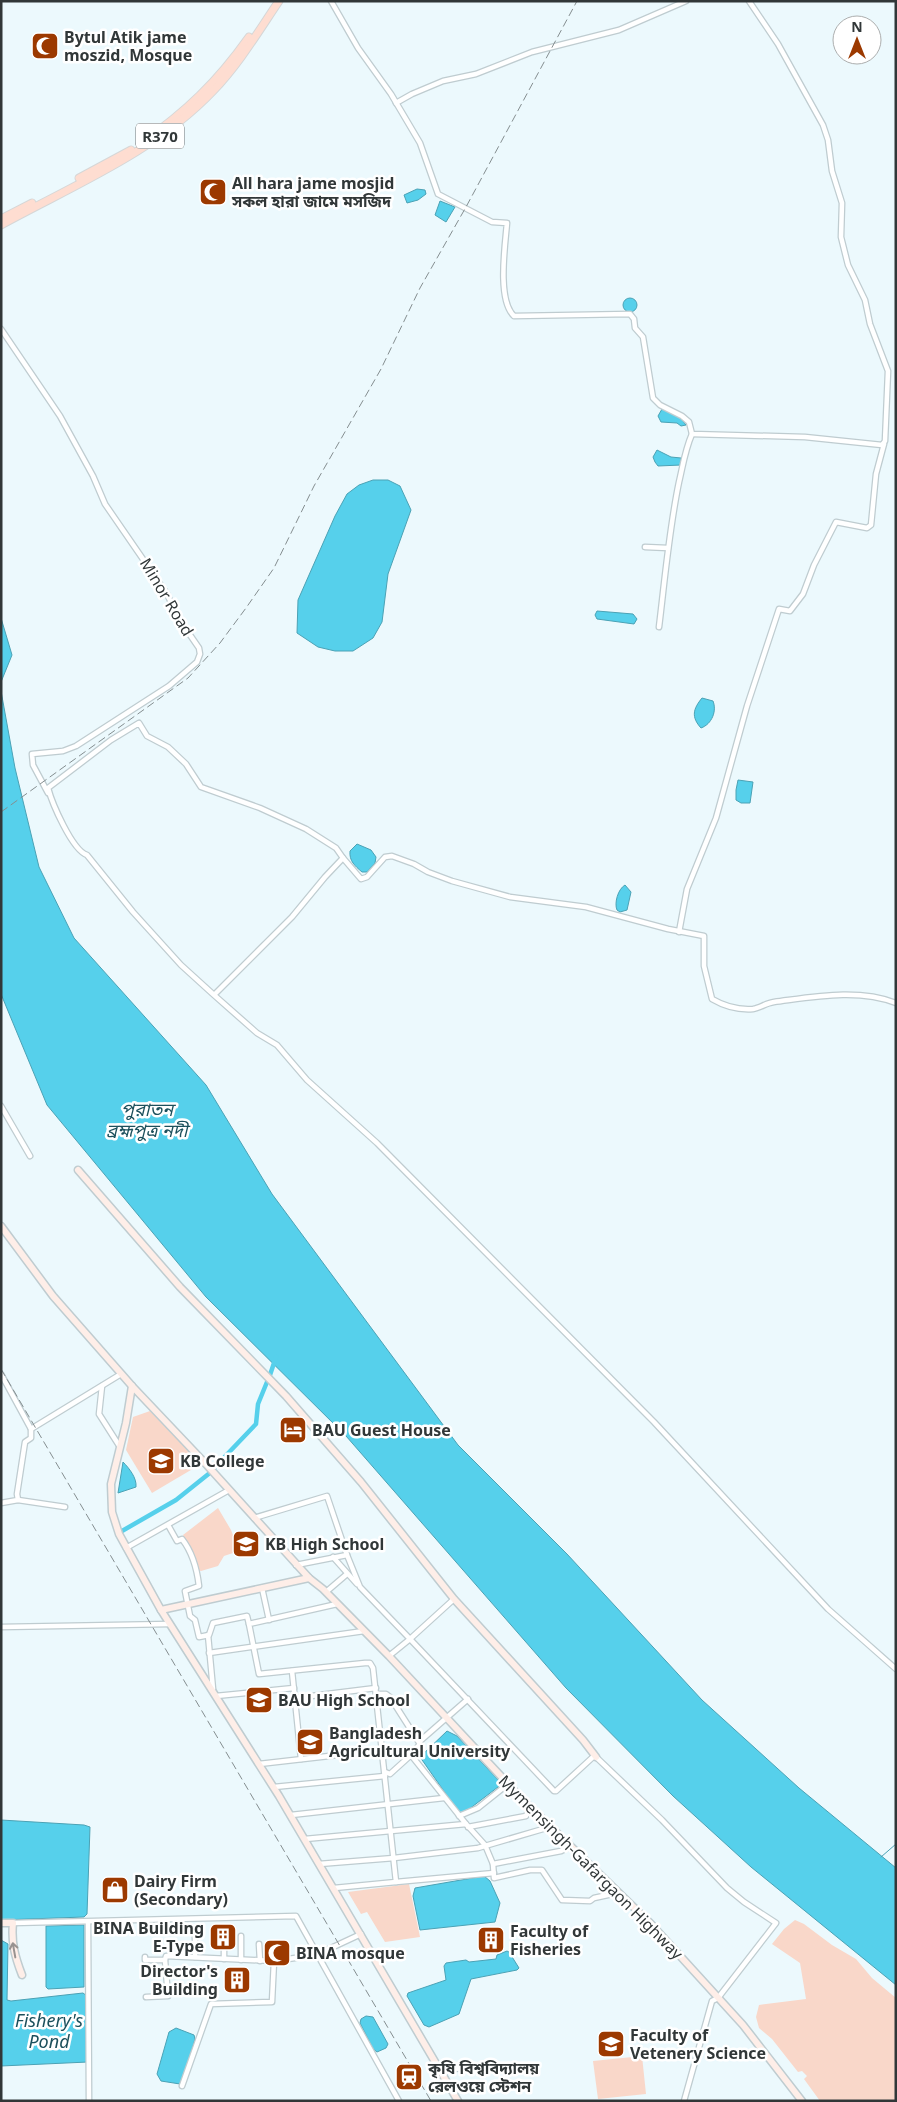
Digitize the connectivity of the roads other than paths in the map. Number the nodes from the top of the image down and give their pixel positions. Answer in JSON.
{"nodes":[{"id":1,"x":273,"y":1,"type":"edge"},
{"id":2,"x":279,"y":1,"type":"edge"},
{"id":3,"x":332,"y":1,"type":"edge"},
{"id":4,"x":686,"y":1,"type":"edge"},
{"id":5,"x":749,"y":1,"type":"edge"},
{"id":6,"x":396,"y":103,"type":"junction"},
{"id":7,"x":1,"y":219,"type":"edge"},
{"id":8,"x":1,"y":225,"type":"edge"},
{"id":9,"x":1,"y":329,"type":"edge"},
{"id":10,"x":692,"y":434,"type":"junction"},
{"id":11,"x":884,"y":444,"type":"junction"},
{"id":12,"x":646,"y":547,"type":"dead end"},
{"id":13,"x":668,"y":548,"type":"junction"},
{"id":14,"x":659,"y":627,"type":"dead end"},
{"id":15,"x":51,"y":799,"type":"junction"},
{"id":16,"x":343,"y":858,"type":"junction"},
{"id":17,"x":679,"y":932,"type":"junction"},
{"id":18,"x":214,"y":995,"type":"junction"},
{"id":19,"x":896,"y":1003,"type":"edge"},
{"id":20,"x":1,"y":1106,"type":"edge"},
{"id":21,"x":30,"y":1156,"type":"dead end"},
{"id":22,"x":78,"y":1170,"type":"dead end"},
{"id":23,"x":1,"y":1226,"type":"edge"},
{"id":24,"x":1,"y":1374,"type":"edge"},
{"id":25,"x":121,"y":1374,"type":"junction"},
{"id":26,"x":102,"y":1386,"type":"junction"},
{"id":27,"x":132,"y":1386,"type":"junction"},
{"id":28,"x":31,"y":1429,"type":"junction"},
{"id":29,"x":121,"y":1448,"type":"junction"},
{"id":30,"x":229,"y":1490,"type":"junction"},
{"id":31,"x":18,"y":1500,"type":"junction"},
{"id":32,"x":1,"y":1503,"type":"edge"},
{"id":33,"x":65,"y":1507,"type":"dead end"},
{"id":34,"x":254,"y":1518,"type":"junction"},
{"id":35,"x":168,"y":1526,"type":"junction"},
{"id":36,"x":126,"y":1548,"type":"junction"},
{"id":37,"x":347,"y":1555,"type":"junction"},
{"id":38,"x":333,"y":1557,"type":"junction"},
{"id":39,"x":296,"y":1565,"type":"junction"},
{"id":40,"x":347,"y":1574,"type":"junction"},
{"id":41,"x":309,"y":1578,"type":"junction"},
{"id":42,"x":360,"y":1587,"type":"junction"},
{"id":43,"x":262,"y":1588,"type":"junction"},
{"id":44,"x":326,"y":1592,"type":"junction"},
{"id":45,"x":454,"y":1598,"type":"junction"},
{"id":46,"x":188,"y":1604,"type":"junction"},
{"id":47,"x":337,"y":1604,"type":"junction"},
{"id":48,"x":161,"y":1610,"type":"junction"},
{"id":49,"x":269,"y":1620,"type":"junction"},
{"id":50,"x":170,"y":1624,"type":"junction"},
{"id":51,"x":249,"y":1624,"type":"junction"},
{"id":52,"x":1,"y":1627,"type":"edge"},
{"id":53,"x":364,"y":1631,"type":"junction"},
{"id":54,"x":208,"y":1635,"type":"junction"},
{"id":55,"x":410,"y":1639,"type":"junction"},
{"id":56,"x":254,"y":1647,"type":"junction"},
{"id":57,"x":209,"y":1653,"type":"junction"},
{"id":58,"x":389,"y":1656,"type":"junction"},
{"id":59,"x":896,"y":1668,"type":"edge"},
{"id":60,"x":292,"y":1671,"type":"junction"},
{"id":61,"x":294,"y":1688,"type":"junction"},
{"id":62,"x":376,"y":1691,"type":"junction"},
{"id":63,"x":214,"y":1694,"type":"junction"},
{"id":64,"x":295,"y":1698,"type":"junction"},
{"id":65,"x":468,"y":1699,"type":"junction"},
{"id":66,"x":447,"y":1719,"type":"junction"},
{"id":67,"x":420,"y":1741,"type":"junction"},
{"id":68,"x":382,"y":1750,"type":"junction"},
{"id":69,"x":411,"y":1755,"type":"junction"},
{"id":70,"x":596,"y":1757,"type":"junction"},
{"id":71,"x":301,"y":1759,"type":"junction"},
{"id":72,"x":259,"y":1764,"type":"junction"},
{"id":73,"x":385,"y":1774,"type":"junction"},
{"id":74,"x":508,"y":1784,"type":"junction"},
{"id":75,"x":274,"y":1787,"type":"junction"},
{"id":76,"x":444,"y":1798,"type":"junction"},
{"id":77,"x":388,"y":1804,"type":"junction"},
{"id":78,"x":530,"y":1807,"type":"junction"},
{"id":79,"x":291,"y":1815,"type":"junction"},
{"id":80,"x":459,"y":1816,"type":"junction"},
{"id":81,"x":547,"y":1824,"type":"junction"},
{"id":82,"x":467,"y":1825,"type":"junction"},
{"id":83,"x":391,"y":1830,"type":"junction"},
{"id":84,"x":305,"y":1839,"type":"junction"},
{"id":85,"x":567,"y":1844,"type":"junction"},
{"id":86,"x":485,"y":1845,"type":"junction"},
{"id":87,"x":394,"y":1858,"type":"junction"},
{"id":88,"x":320,"y":1864,"type":"junction"},
{"id":89,"x":493,"y":1864,"type":"junction"},
{"id":90,"x":494,"y":1873,"type":"junction"},
{"id":91,"x":396,"y":1882,"type":"junction"},
{"id":92,"x":334,"y":1888,"type":"junction"},
{"id":93,"x":617,"y":1893,"type":"junction"},
{"id":94,"x":88,"y":1922,"type":"junction"},
{"id":95,"x":1,"y":1923,"type":"edge"},
{"id":96,"x":13,"y":1923,"type":"junction"},
{"id":97,"x":361,"y":1934,"type":"junction"},
{"id":98,"x":195,"y":1936,"type":"dead end"},
{"id":99,"x":241,"y":1936,"type":"dead end"},
{"id":100,"x":224,"y":1944,"type":"dead end"},
{"id":101,"x":259,"y":1944,"type":"dead end"},
{"id":102,"x":259,"y":1950,"type":"junction"},
{"id":103,"x":267,"y":1950,"type":"dead end"},
{"id":104,"x":316,"y":1955,"type":"junction"},
{"id":105,"x":145,"y":1957,"type":"dead end"},
{"id":106,"x":195,"y":1957,"type":"junction"},
{"id":107,"x":224,"y":1959,"type":"junction"},
{"id":108,"x":165,"y":1960,"type":"junction"},
{"id":109,"x":241,"y":1960,"type":"junction"},
{"id":110,"x":260,"y":1961,"type":"junction"},
{"id":111,"x":274,"y":1961,"type":"junction"},
{"id":112,"x":22,"y":1975,"type":"dead end"},
{"id":113,"x":146,"y":1996,"type":"dead end"},
{"id":114,"x":718,"y":1998,"type":"junction"},
{"id":115,"x":492,"y":2066,"type":"dead end"},
{"id":116,"x":440,"y":2070,"type":"junction"},
{"id":117,"x":182,"y":2086,"type":"dead end"},
{"id":118,"x":89,"y":2101,"type":"edge"},
{"id":119,"x":399,"y":2101,"type":"edge"},
{"id":120,"x":458,"y":2101,"type":"edge"},
{"id":121,"x":684,"y":2101,"type":"edge"},
{"id":122,"x":802,"y":2101,"type":"edge"}],
"edges":[{"from":1,"to":7,"type":"main road","number":"R370"},
{"from":2,"to":8,"type":"main road","number":"R370"},
{"from":3,"to":6,"type":"street"},
{"from":4,"to":6,"type":"street"},
{"from":5,"to":11,"type":"street"},
{"from":6,"to":10,"type":"street"},
{"from":9,"to":15,"type":"street","name":"Minor Road"},
{"from":10,"to":11,"type":"street"},
{"from":10,"to":13,"type":"street"},
{"from":11,"to":17,"type":"street"},
{"from":12,"to":13,"type":"street"},
{"from":13,"to":14,"type":"street"},
{"from":15,"to":16,"type":"street"},
{"from":15,"to":18,"type":"street"},
{"from":16,"to":17,"type":"street"},
{"from":16,"to":18,"type":"street"},
{"from":17,"to":19,"type":"street"},
{"from":18,"to":59,"type":"street"},
{"from":20,"to":21,"type":"street"},
{"from":22,"to":45,"type":"street"},
{"from":23,"to":25,"type":"street","name":"Mymensingh-Gafargaon Highway"},
{"from":24,"to":28,"type":"street"},
{"from":25,"to":26,"type":"street"},
{"from":25,"to":27,"type":"street","name":"Mymensingh-Gafargaon Highway"},
{"from":26,"to":28,"type":"street"},
{"from":26,"to":29,"type":"street"},
{"from":27,"to":29,"type":"street"},
{"from":27,"to":30,"type":"street","name":"Mymensingh-Gafargaon Highway"},
{"from":28,"to":31,"type":"street"},
{"from":29,"to":36,"type":"street"},
{"from":30,"to":34,"type":"street","name":"Mymensingh-Gafargaon Highway"},
{"from":30,"to":35,"type":"street"},
{"from":31,"to":32,"type":"street"},
{"from":31,"to":33,"type":"street"},
{"from":34,"to":37,"type":"street"},
{"from":34,"to":39,"type":"street","name":"Mymensingh-Gafargaon Highway"},
{"from":35,"to":36,"type":"street"},
{"from":35,"to":46,"type":"street"},
{"from":36,"to":48,"type":"street"},
{"from":37,"to":38,"type":"street"},
{"from":37,"to":42,"type":"street"},
{"from":38,"to":39,"type":"street"},
{"from":38,"to":40,"type":"street"},
{"from":39,"to":41,"type":"street","name":"Mymensingh-Gafargaon Highway"},
{"from":40,"to":42,"type":"street"},
{"from":40,"to":44,"type":"street"},
{"from":41,"to":43,"type":"street"},
{"from":41,"to":44,"type":"street","name":"Mymensingh-Gafargaon Highway"},
{"from":42,"to":55,"type":"street"},
{"from":43,"to":46,"type":"street"},
{"from":43,"to":49,"type":"street"},
{"from":44,"to":47,"type":"street","name":"Mymensingh-Gafargaon Highway"},
{"from":45,"to":55,"type":"street"},
{"from":45,"to":70,"type":"street"},
{"from":46,"to":48,"type":"street"},
{"from":46,"to":54,"type":"street"},
{"from":47,"to":49,"type":"street"},
{"from":47,"to":53,"type":"street","name":"Mymensingh-Gafargaon Highway"},
{"from":48,"to":50,"type":"street"},
{"from":49,"to":51,"type":"street"},
{"from":50,"to":52,"type":"street"},
{"from":50,"to":63,"type":"street"},
{"from":51,"to":54,"type":"street"},
{"from":51,"to":56,"type":"street"},
{"from":53,"to":56,"type":"street"},
{"from":53,"to":58,"type":"street","name":"Mymensingh-Gafargaon Highway"},
{"from":54,"to":57,"type":"street"},
{"from":55,"to":58,"type":"street"},
{"from":55,"to":65,"type":"street"},
{"from":56,"to":57,"type":"street"},
{"from":56,"to":60,"type":"street"},
{"from":57,"to":63,"type":"street"},
{"from":58,"to":66,"type":"street","name":"Mymensingh-Gafargaon Highway"},
{"from":60,"to":61,"type":"street"},
{"from":60,"to":62,"type":"street"},
{"from":61,"to":63,"type":"street"},
{"from":61,"to":64,"type":"street"},
{"from":62,"to":64,"type":"street"},
{"from":62,"to":67,"type":"street"},
{"from":62,"to":68,"type":"street"},
{"from":63,"to":72,"type":"street"},
{"from":64,"to":71,"type":"street"},
{"from":65,"to":66,"type":"street"},
{"from":65,"to":70,"type":"street"},
{"from":66,"to":67,"type":"street"},
{"from":66,"to":74,"type":"street","name":"Mymensingh-Gafargaon Highway"},
{"from":67,"to":69,"type":"street"},
{"from":68,"to":71,"type":"street"},
{"from":68,"to":73,"type":"street"},
{"from":69,"to":73,"type":"street"},
{"from":69,"to":76,"type":"street"},
{"from":70,"to":114,"type":"street"},
{"from":71,"to":72,"type":"street"},
{"from":72,"to":75,"type":"street"},
{"from":73,"to":75,"type":"street"},
{"from":73,"to":77,"type":"street"},
{"from":74,"to":78,"type":"street","name":"Mymensingh-Gafargaon Highway"},
{"from":74,"to":80,"type":"street"},
{"from":75,"to":79,"type":"street"},
{"from":76,"to":77,"type":"street"},
{"from":76,"to":80,"type":"street"},
{"from":77,"to":79,"type":"street"},
{"from":77,"to":83,"type":"street"},
{"from":78,"to":81,"type":"street","name":"Mymensingh-Gafargaon Highway"},
{"from":78,"to":82,"type":"street"},
{"from":79,"to":84,"type":"street"},
{"from":80,"to":82,"type":"street"},
{"from":81,"to":85,"type":"street","name":"Mymensingh-Gafargaon Highway"},
{"from":81,"to":86,"type":"street"},
{"from":82,"to":83,"type":"street"},
{"from":82,"to":86,"type":"street"},
{"from":83,"to":84,"type":"street"},
{"from":83,"to":87,"type":"street"},
{"from":84,"to":88,"type":"street"},
{"from":85,"to":89,"type":"street"},
{"from":85,"to":93,"type":"street","name":"Mymensingh-Gafargaon Highway"},
{"from":86,"to":87,"type":"street"},
{"from":86,"to":89,"type":"street"},
{"from":87,"to":88,"type":"street"},
{"from":87,"to":91,"type":"street"},
{"from":88,"to":92,"type":"street"},
{"from":89,"to":90,"type":"street"},
{"from":90,"to":91,"type":"street"},
{"from":90,"to":93,"type":"street"},
{"from":91,"to":92,"type":"street"},
{"from":92,"to":97,"type":"street"},
{"from":93,"to":114,"type":"street","name":"Mymensingh-Gafargaon Highway"},
{"from":94,"to":96,"type":"street"},
{"from":94,"to":104,"type":"street"},
{"from":94,"to":118,"type":"street"},
{"from":95,"to":96,"type":"street"},
{"from":112,"to":96,"type":"street","one_way":true},
{"from":97,"to":104,"type":"street"},
{"from":97,"to":116,"type":"street"},
{"from":98,"to":106,"type":"street"},
{"from":99,"to":109,"type":"street"},
{"from":100,"to":107,"type":"street"},
{"from":101,"to":102,"type":"street"},
{"from":102,"to":103,"type":"street"},
{"from":102,"to":110,"type":"street"},
{"from":104,"to":111,"type":"street"},
{"from":104,"to":119,"type":"street"},
{"from":105,"to":108,"type":"street"},
{"from":106,"to":107,"type":"street"},
{"from":106,"to":108,"type":"street"},
{"from":107,"to":109,"type":"street"},
{"from":108,"to":113,"type":"street"},
{"from":109,"to":110,"type":"street"},
{"from":110,"to":111,"type":"street"},
{"from":111,"to":117,"type":"street"},
{"from":114,"to":121,"type":"street"},
{"from":114,"to":122,"type":"street","name":"Mymensingh-Gafargaon Highway"},
{"from":115,"to":116,"type":"street"},
{"from":116,"to":120,"type":"street"}]}
